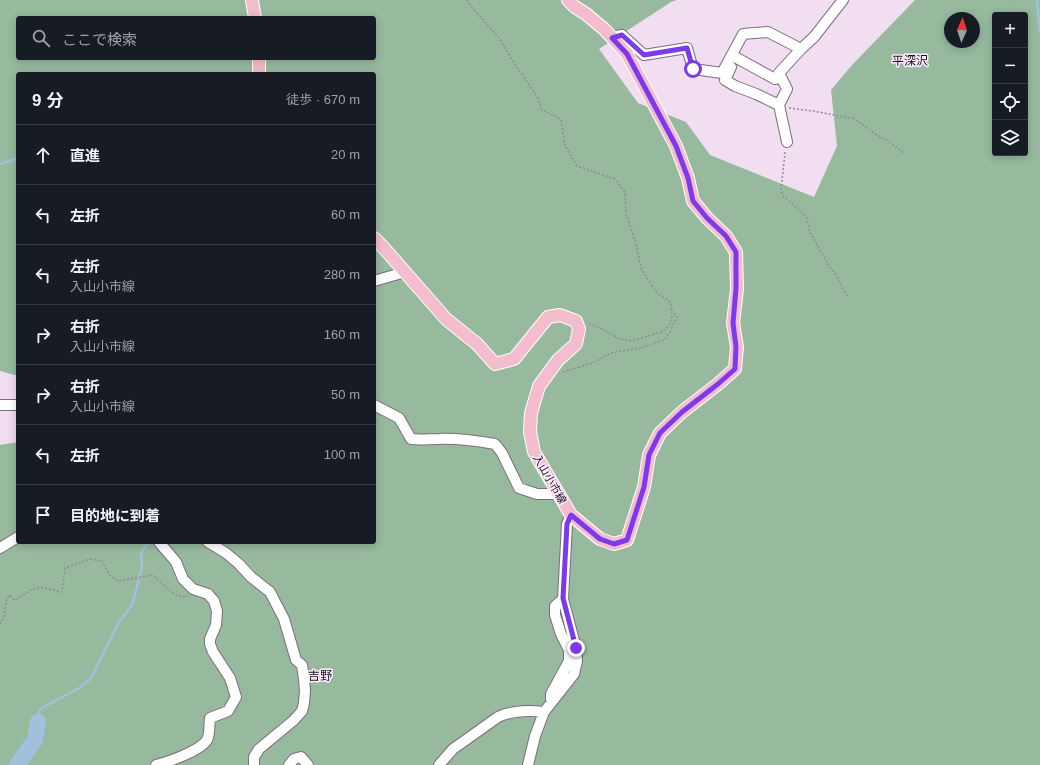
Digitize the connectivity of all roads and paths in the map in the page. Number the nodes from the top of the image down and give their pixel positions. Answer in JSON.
{"nodes":[{"id":1,"x":252,"y":0,"type":"edge"},
{"id":2,"x":468,"y":0,"type":"edge"},
{"id":3,"x":568,"y":0,"type":"edge"},
{"id":4,"x":843,"y":0,"type":"edge"},
{"id":5,"x":255,"y":16,"type":"edge"},
{"id":6,"x":612,"y":38,"type":"junction"},
{"id":7,"x":800,"y":48,"type":"junction"},
{"id":8,"x":733,"y":56,"type":"junction"},
{"id":9,"x":259,"y":60,"type":"edge"},
{"id":10,"x":259,"y":72,"type":"edge"},
{"id":11,"x":781,"y":77,"type":"junction"},
{"id":12,"x":780,"y":105,"type":"junction"},
{"id":13,"x":787,"y":142,"type":"joint"},
{"id":14,"x":905,"y":154,"type":"dead end"},
{"id":15,"x":376,"y":240,"type":"edge"},
{"id":16,"x":405,"y":272,"type":"junction"},
{"id":17,"x":376,"y":280,"type":"edge"},
{"id":18,"x":848,"y":298,"type":"dead end"},
{"id":19,"x":671,"y":309,"type":"junction"},
{"id":20,"x":578,"y":329,"type":"junction"},
{"id":21,"x":562,"y":372,"type":"dead end"},
{"id":22,"x":16,"y":405,"type":"edge"},
{"id":23,"x":0,"y":406,"type":"edge"},
{"id":24,"x":376,"y":406,"type":"edge"},
{"id":25,"x":560,"y":494,"type":"junction"},
{"id":26,"x":571,"y":515,"type":"junction"},
{"id":27,"x":16,"y":538,"type":"edge"},
{"id":28,"x":161,"y":544,"type":"edge"},
{"id":29,"x":211,"y":544,"type":"edge"},
{"id":30,"x":0,"y":548,"type":"edge"},
{"id":31,"x":193,"y":589,"type":"junction"},
{"id":32,"x":0,"y":624,"type":"edge"},
{"id":33,"x":544,"y":712,"type":"junction"},
{"id":34,"x":156,"y":765,"type":"edge"},
{"id":35,"x":254,"y":765,"type":"edge"},
{"id":36,"x":289,"y":765,"type":"edge"},
{"id":37,"x":308,"y":765,"type":"edge"},
{"id":38,"x":439,"y":765,"type":"edge"},
{"id":39,"x":528,"y":765,"type":"edge"}],
"edges":[{"from":1,"to":5,"type":"main road"},
{"from":2,"to":19,"type":"path"},
{"from":3,"to":6,"type":"main road","name":"入山小市線"},
{"from":4,"to":7,"type":"street"},
{"from":6,"to":8,"type":"street"},
{"from":6,"to":26,"type":"main road","name":"入山小市線"},
{"from":7,"to":8,"type":"street"},
{"from":7,"to":11,"type":"street"},
{"from":8,"to":11,"type":"street"},
{"from":8,"to":12,"type":"street"},
{"from":9,"to":10,"type":"main road"},
{"from":11,"to":12,"type":"street"},
{"from":12,"to":13,"type":"street"},
{"from":12,"to":14,"type":"path"},
{"from":13,"to":18,"type":"path"},
{"from":15,"to":16,"type":"main road"},
{"from":16,"to":17,"type":"street"},
{"from":16,"to":20,"type":"main road"},
{"from":19,"to":20,"type":"path"},
{"from":19,"to":21,"type":"path"},
{"from":20,"to":25,"type":"main road","name":"入山小市線"},
{"from":22,"to":23,"type":"street"},
{"from":24,"to":25,"type":"street"},
{"from":25,"to":26,"type":"main road","name":"入山小市線"},
{"from":26,"to":33,"type":"street"},
{"from":27,"to":30,"type":"street"},
{"from":28,"to":31,"type":"street"},
{"from":29,"to":35,"type":"street"},
{"from":31,"to":32,"type":"path"},
{"from":31,"to":34,"type":"street"},
{"from":33,"to":38,"type":"street"},
{"from":33,"to":39,"type":"street"},
{"from":36,"to":37,"type":"street"}]}
